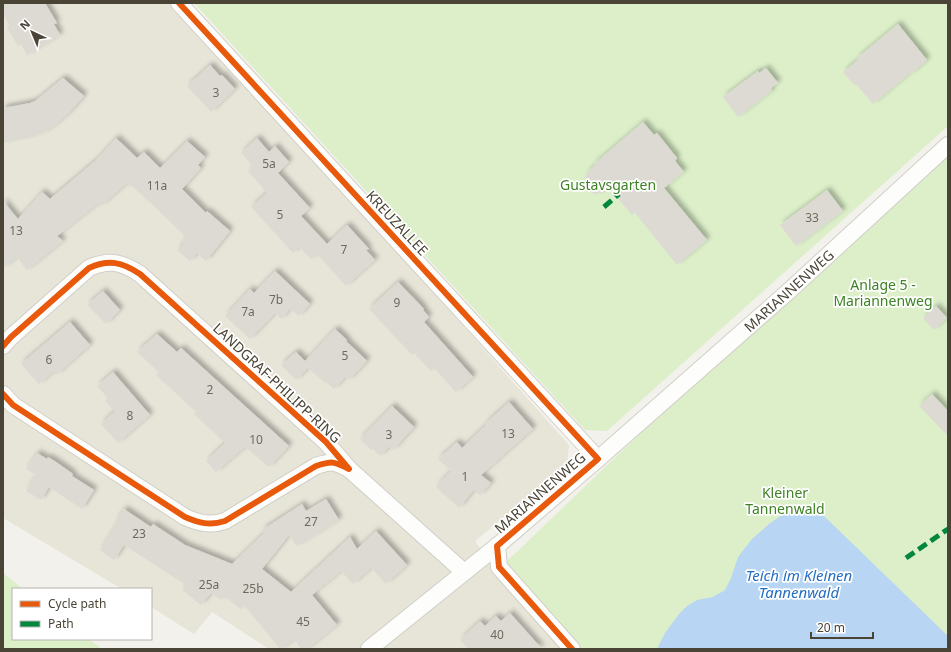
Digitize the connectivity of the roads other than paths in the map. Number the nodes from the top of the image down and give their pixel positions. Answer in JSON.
{"nodes":[{"id":1,"x":179,"y":3,"type":"edge"},
{"id":2,"x":948,"y":145,"type":"edge"},
{"id":3,"x":3,"y":346,"type":"edge"},
{"id":4,"x":3,"y":394,"type":"edge"},
{"id":5,"x":598,"y":459,"type":"junction"},
{"id":6,"x":348,"y":469,"type":"junction"},
{"id":7,"x":497,"y":546,"type":"junction"},
{"id":8,"x":464,"y":572,"type":"junction"},
{"id":9,"x":369,"y":649,"type":"edge"},
{"id":10,"x":572,"y":649,"type":"edge"}],
"edges":[{"from":1,"to":5,"type":"street","name":"KREUZALLEE"},
{"from":2,"to":5,"type":"street","name":"MARIANNENWEG"},
{"from":3,"to":6,"type":"street","name":"LANDGRAF-PHILIPP-RING"},
{"from":4,"to":6,"type":"street","name":"LANDGRAF-PHILIPP-RING"},
{"from":5,"to":7,"type":"street","name":"MARIANNENWEG"},
{"from":6,"to":8,"type":"street","name":"LANDGRAF-PHILIPP-RING"},
{"from":7,"to":8,"type":"street","name":"MARIANNENWEG"},
{"from":7,"to":10,"type":"street"},
{"from":8,"to":9,"type":"street","name":"MARIANNENWEG"}]}
